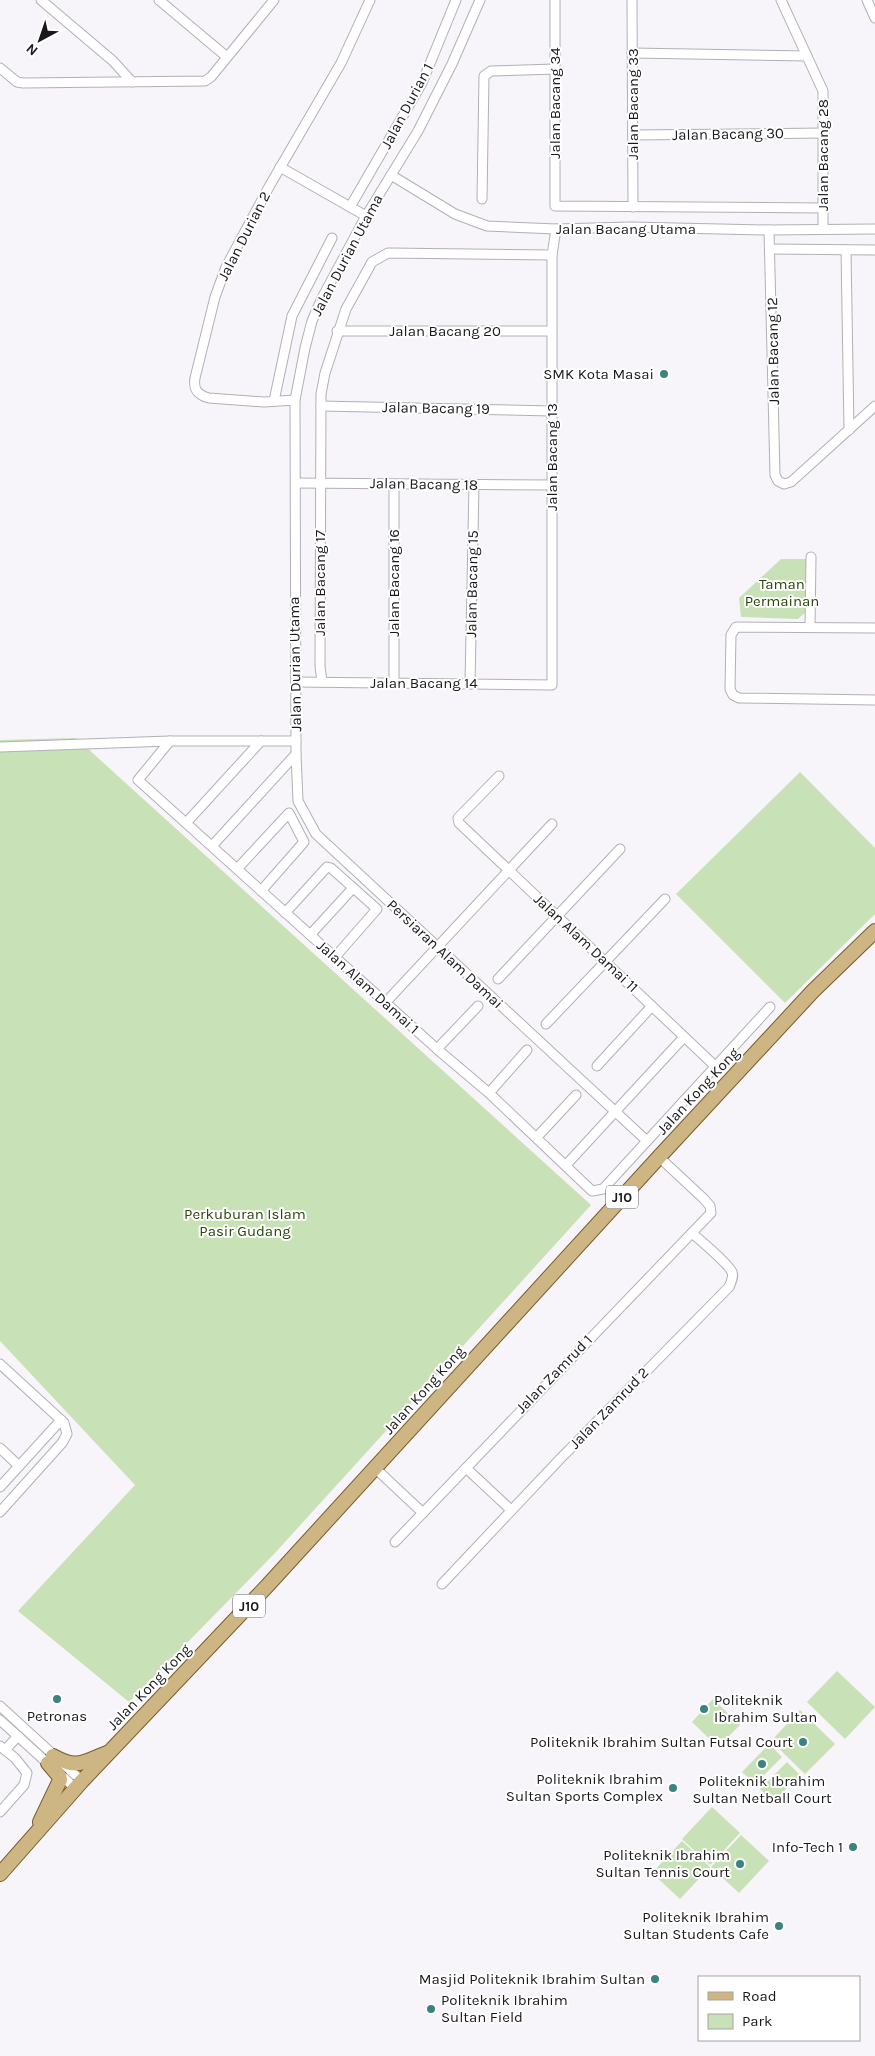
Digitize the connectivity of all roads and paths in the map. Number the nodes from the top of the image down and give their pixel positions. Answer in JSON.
{"nodes":[{"id":1,"x":41,"y":0,"type":"edge"},
{"id":2,"x":159,"y":0,"type":"edge"},
{"id":3,"x":274,"y":0,"type":"edge"},
{"id":4,"x":370,"y":0,"type":"edge"},
{"id":5,"x":456,"y":0,"type":"edge"},
{"id":6,"x":480,"y":0,"type":"edge"},
{"id":7,"x":556,"y":0,"type":"edge"},
{"id":8,"x":632,"y":0,"type":"edge"},
{"id":9,"x":781,"y":0,"type":"edge"},
{"id":10,"x":867,"y":0,"type":"edge"},
{"id":11,"x":875,"y":18,"type":"edge"},
{"id":12,"x":632,"y":53,"type":"junction"},
{"id":13,"x":806,"y":56,"type":"junction"},
{"id":14,"x":227,"y":57,"type":"junction"},
{"id":15,"x":0,"y":68,"type":"edge"},
{"id":16,"x":555,"y":69,"type":"junction"},
{"id":17,"x":132,"y":82,"type":"junction"},
{"id":18,"x":824,"y":133,"type":"junction"},
{"id":19,"x":632,"y":135,"type":"junction"},
{"id":20,"x":280,"y":167,"type":"junction"},
{"id":21,"x":391,"y":175,"type":"junction"},
{"id":22,"x":482,"y":199,"type":"dead end"},
{"id":23,"x":350,"y":207,"type":"junction"},
{"id":24,"x":633,"y":207,"type":"junction"},
{"id":25,"x":824,"y":208,"type":"junction"},
{"id":26,"x":366,"y":216,"type":"junction"},
{"id":27,"x":556,"y":229,"type":"junction"},
{"id":28,"x":823,"y":229,"type":"junction"},
{"id":29,"x":875,"y":229,"type":"edge"},
{"id":30,"x":770,"y":230,"type":"junction"},
{"id":31,"x":332,"y":238,"type":"dead end"},
{"id":32,"x":770,"y":249,"type":"junction"},
{"id":33,"x":846,"y":250,"type":"junction"},
{"id":34,"x":875,"y":250,"type":"edge"},
{"id":35,"x":552,"y":255,"type":"junction"},
{"id":36,"x":337,"y":331,"type":"junction"},
{"id":37,"x":552,"y":331,"type":"junction"},
{"id":38,"x":295,"y":400,"type":"junction"},
{"id":39,"x":274,"y":401,"type":"junction"},
{"id":40,"x":321,"y":406,"type":"junction"},
{"id":41,"x":875,"y":406,"type":"edge"},
{"id":42,"x":552,"y":411,"type":"junction"},
{"id":43,"x":849,"y":430,"type":"junction"},
{"id":44,"x":296,"y":483,"type":"junction"},
{"id":45,"x":320,"y":483,"type":"junction"},
{"id":46,"x":394,"y":484,"type":"junction"},
{"id":47,"x":474,"y":484,"type":"junction"},
{"id":48,"x":552,"y":485,"type":"junction"},
{"id":49,"x":811,"y":557,"type":"dead end"},
{"id":50,"x":810,"y":627,"type":"junction"},
{"id":51,"x":875,"y":628,"type":"edge"},
{"id":52,"x":296,"y":682,"type":"junction"},
{"id":53,"x":322,"y":682,"type":"junction"},
{"id":54,"x":394,"y":683,"type":"junction"},
{"id":55,"x":470,"y":684,"type":"junction"},
{"id":56,"x":552,"y":684,"type":"joint"},
{"id":57,"x":875,"y":700,"type":"edge"},
{"id":58,"x":170,"y":741,"type":"junction"},
{"id":59,"x":261,"y":741,"type":"junction"},
{"id":60,"x":296,"y":741,"type":"junction"},
{"id":61,"x":0,"y":747,"type":"edge"},
{"id":62,"x":296,"y":754,"type":"junction"},
{"id":63,"x":499,"y":776,"type":"dead end"},
{"id":64,"x":186,"y":823,"type":"junction"},
{"id":65,"x":552,"y":824,"type":"dead end"},
{"id":66,"x":212,"y":846,"type":"junction"},
{"id":67,"x":620,"y":849,"type":"dead end"},
{"id":68,"x":237,"y":869,"type":"junction"},
{"id":69,"x":508,"y":870,"type":"junction"},
{"id":70,"x":353,"y":888,"type":"junction"},
{"id":71,"x":261,"y":891,"type":"junction"},
{"id":72,"x":665,"y":899,"type":"dead end"},
{"id":73,"x":285,"y":913,"type":"junction"},
{"id":74,"x":557,"y":915,"type":"junction"},
{"id":75,"x":875,"y":931,"type":"edge"},
{"id":76,"x":310,"y":935,"type":"junction"},
{"id":77,"x":437,"y":947,"type":"junction"},
{"id":78,"x":335,"y":957,"type":"junction"},
{"id":79,"x":605,"y":961,"type":"junction"},
{"id":80,"x":498,"y":979,"type":"dead end"},
{"id":81,"x":386,"y":1002,"type":"junction"},
{"id":82,"x":478,"y":1006,"type":"dead end"},
{"id":83,"x":652,"y":1006,"type":"junction"},
{"id":84,"x":770,"y":1007,"type":"dead end"},
{"id":85,"x":546,"y":1024,"type":"dead end"},
{"id":86,"x":684,"y":1037,"type":"junction"},
{"id":87,"x":437,"y":1049,"type":"junction"},
{"id":88,"x":527,"y":1050,"type":"dead end"},
{"id":89,"x":597,"y":1066,"type":"dead end"},
{"id":90,"x":715,"y":1066,"type":"junction"},
{"id":91,"x":489,"y":1093,"type":"junction"},
{"id":92,"x":576,"y":1095,"type":"dead end"},
{"id":93,"x":615,"y":1112,"type":"junction"},
{"id":94,"x":537,"y":1137,"type":"junction"},
{"id":95,"x":647,"y":1141,"type":"junction"},
{"id":96,"x":659,"y":1157,"type":"junction"},
{"id":97,"x":566,"y":1165,"type":"junction"},
{"id":98,"x":692,"y":1233,"type":"junction"},
{"id":99,"x":0,"y":1364,"type":"edge"},
{"id":100,"x":61,"y":1420,"type":"junction"},
{"id":101,"x":0,"y":1448,"type":"edge"},
{"id":102,"x":19,"y":1466,"type":"junction"},
{"id":103,"x":375,"y":1468,"type":"junction"},
{"id":104,"x":466,"y":1468,"type":"junction"},
{"id":105,"x":0,"y":1487,"type":"edge"},
{"id":106,"x":511,"y":1510,"type":"junction"},
{"id":107,"x":0,"y":1512,"type":"edge"},
{"id":108,"x":423,"y":1513,"type":"junction"},
{"id":109,"x":395,"y":1542,"type":"dead end"},
{"id":110,"x":442,"y":1584,"type":"dead end"},
{"id":111,"x":0,"y":1706,"type":"edge"},
{"id":112,"x":0,"y":1720,"type":"edge"},
{"id":113,"x":18,"y":1736,"type":"junction"},
{"id":114,"x":3,"y":1748,"type":"edge"},
{"id":115,"x":110,"y":1752,"type":"junction"},
{"id":116,"x":51,"y":1760,"type":"junction"},
{"id":117,"x":79,"y":1785,"type":"junction"},
{"id":118,"x":0,"y":1812,"type":"edge"},
{"id":119,"x":30,"y":1840,"type":"junction"},
{"id":120,"x":0,"y":1874,"type":"edge"}],
"edges":[{"from":1,"to":17,"type":"street"},
{"from":2,"to":14,"type":"street"},
{"from":3,"to":14,"type":"street"},
{"from":4,"to":20,"type":"street","name":"Jalan Durian 2"},
{"from":5,"to":23,"type":"street","name":"Jalan Durian 1"},
{"from":6,"to":21,"type":"street","name":"Jalan Durian Utama"},
{"from":7,"to":16,"type":"street","name":"Jalan Bacang 34"},
{"from":8,"to":12,"type":"street","name":"Jalan Bacang 33"},
{"from":9,"to":13,"type":"street","name":"Jalan Bacang 28"},
{"from":10,"to":11,"type":"street"},
{"from":12,"to":13,"type":"street"},
{"from":12,"to":19,"type":"street","name":"Jalan Bacang 33"},
{"from":13,"to":18,"type":"street","name":"Jalan Bacang 28"},
{"from":14,"to":17,"type":"street"},
{"from":15,"to":17,"type":"street"},
{"from":16,"to":22,"type":"street"},
{"from":16,"to":24,"type":"street","name":"Jalan Bacang 34"},
{"from":18,"to":19,"type":"street","name":"Jalan Bacang 30"},
{"from":18,"to":25,"type":"street","name":"Jalan Bacang 28"},
{"from":19,"to":24,"type":"street","name":"Jalan Bacang 33"},
{"from":20,"to":23,"type":"street"},
{"from":20,"to":39,"type":"street","name":"Jalan Durian 2"},
{"from":21,"to":26,"type":"street","name":"Jalan Durian Utama"},
{"from":21,"to":27,"type":"street","name":"Jalan Bacang Utama"},
{"from":23,"to":26,"type":"street"},
{"from":24,"to":25,"type":"street"},
{"from":25,"to":28,"type":"street","name":"Jalan Bacang 28"},
{"from":26,"to":38,"type":"street","name":"Jalan Durian Utama"},
{"from":27,"to":30,"type":"street","name":"Jalan Bacang Utama"},
{"from":27,"to":35,"type":"street","name":"Jalan Bacang 13"},
{"from":28,"to":29,"type":"street","name":"Jalan Bacang Utama"},
{"from":28,"to":30,"type":"street","name":"Jalan Bacang Utama"},
{"from":30,"to":32,"type":"street","name":"Jalan Bacang 12"},
{"from":31,"to":39,"type":"street"},
{"from":32,"to":33,"type":"street"},
{"from":32,"to":43,"type":"street","name":"Jalan Bacang 12"},
{"from":33,"to":34,"type":"street"},
{"from":33,"to":43,"type":"street"},
{"from":35,"to":36,"type":"street","name":"Jalan Bacang 17"},
{"from":35,"to":37,"type":"street","name":"Jalan Bacang 13"},
{"from":36,"to":37,"type":"street","name":"Jalan Bacang 20"},
{"from":36,"to":40,"type":"street","name":"Jalan Bacang 17"},
{"from":37,"to":42,"type":"street","name":"Jalan Bacang 13"},
{"from":38,"to":39,"type":"street","name":"Jalan Durian 2"},
{"from":38,"to":44,"type":"street","name":"Jalan Durian Utama"},
{"from":40,"to":42,"type":"street","name":"Jalan Bacang 19"},
{"from":40,"to":45,"type":"street","name":"Jalan Bacang 17"},
{"from":41,"to":43,"type":"street"},
{"from":42,"to":48,"type":"street","name":"Jalan Bacang 13"},
{"from":44,"to":45,"type":"street","name":"Jalan Bacang 18"},
{"from":44,"to":52,"type":"street","name":"Jalan Durian Utama"},
{"from":45,"to":46,"type":"street","name":"Jalan Bacang 18"},
{"from":45,"to":53,"type":"street","name":"Jalan Bacang 17"},
{"from":46,"to":47,"type":"street","name":"Jalan Bacang 18"},
{"from":46,"to":54,"type":"street","name":"Jalan Bacang 16"},
{"from":47,"to":48,"type":"street","name":"Jalan Bacang 18"},
{"from":47,"to":55,"type":"street","name":"Jalan Bacang 15"},
{"from":48,"to":56,"type":"street","name":"Jalan Bacang 13"},
{"from":49,"to":50,"type":"street"},
{"from":50,"to":51,"type":"street"},
{"from":50,"to":57,"type":"street"},
{"from":52,"to":53,"type":"street","name":"Jalan Bacang 14"},
{"from":52,"to":60,"type":"street","name":"Jalan Durian Utama"},
{"from":53,"to":54,"type":"street","name":"Jalan Bacang 14"},
{"from":54,"to":55,"type":"street","name":"Jalan Bacang 14"},
{"from":55,"to":56,"type":"street","name":"Jalan Bacang 14"},
{"from":58,"to":59,"type":"street"},
{"from":58,"to":61,"type":"street"},
{"from":58,"to":64,"type":"street","name":"Jalan Alam Damai 1"},
{"from":59,"to":60,"type":"street"},
{"from":59,"to":64,"type":"street"},
{"from":60,"to":62,"type":"street","name":"Persiaran Alam Damai"},
{"from":62,"to":66,"type":"street"},
{"from":62,"to":77,"type":"street","name":"Persiaran Alam Damai"},
{"from":63,"to":69,"type":"street","name":"Jalan Alam Damai 11"},
{"from":64,"to":66,"type":"street","name":"Jalan Alam Damai 1"},
{"from":65,"to":69,"type":"street"},
{"from":66,"to":68,"type":"street","name":"Jalan Alam Damai 1"},
{"from":67,"to":74,"type":"street"},
{"from":68,"to":71,"type":"street","name":"Jalan Alam Damai 1"},
{"from":68,"to":71,"type":"street"},
{"from":69,"to":74,"type":"street","name":"Jalan Alam Damai 11"},
{"from":69,"to":77,"type":"street"},
{"from":70,"to":73,"type":"street"},
{"from":70,"to":76,"type":"street"},
{"from":70,"to":78,"type":"street"},
{"from":71,"to":73,"type":"street","name":"Jalan Alam Damai 1"},
{"from":72,"to":79,"type":"street"},
{"from":73,"to":76,"type":"street","name":"Jalan Alam Damai 1"},
{"from":74,"to":79,"type":"street","name":"Jalan Alam Damai 11"},
{"from":74,"to":80,"type":"street"},
{"from":75,"to":96,"type":"main road","name":"Jalan Kong Kong","number":"J10"},
{"from":76,"to":78,"type":"street","name":"Jalan Alam Damai 1"},
{"from":77,"to":81,"type":"street"},
{"from":77,"to":93,"type":"street","name":"Persiaran Alam Damai"},
{"from":78,"to":81,"type":"street","name":"Jalan Alam Damai 1"},
{"from":79,"to":83,"type":"street","name":"Jalan Alam Damai 11"},
{"from":79,"to":85,"type":"street"},
{"from":81,"to":87,"type":"street","name":"Jalan Alam Damai 1"},
{"from":82,"to":87,"type":"street"},
{"from":83,"to":86,"type":"street","name":"Jalan Alam Damai 11"},
{"from":83,"to":89,"type":"street"},
{"from":84,"to":90,"type":"street"},
{"from":86,"to":90,"type":"street","name":"Jalan Alam Damai 11"},
{"from":86,"to":93,"type":"street"},
{"from":87,"to":91,"type":"street","name":"Jalan Alam Damai 1"},
{"from":88,"to":91,"type":"street"},
{"from":90,"to":95,"type":"street"},
{"from":91,"to":94,"type":"street","name":"Jalan Alam Damai 1"},
{"from":92,"to":94,"type":"street"},
{"from":93,"to":95,"type":"street","name":"Persiaran Alam Damai"},
{"from":93,"to":97,"type":"street"},
{"from":94,"to":97,"type":"street","name":"Jalan Alam Damai 1"},
{"from":95,"to":97,"type":"street","name":"Jalan Alam Damai 1"},
{"from":96,"to":98,"type":"street","name":"Jalan Zamrud 1"},
{"from":96,"to":103,"type":"main road","name":"Jalan Kong Kong","number":"J10"},
{"from":98,"to":104,"type":"street","name":"Jalan Zamrud 1"},
{"from":98,"to":106,"type":"street","name":"Jalan Zamrud 2"},
{"from":99,"to":100,"type":"street"},
{"from":100,"to":102,"type":"street"},
{"from":100,"to":107,"type":"street"},
{"from":101,"to":102,"type":"street"},
{"from":102,"to":105,"type":"street"},
{"from":103,"to":108,"type":"street"},
{"from":103,"to":115,"type":"main road","name":"Jalan Kong Kong","number":"J10"},
{"from":104,"to":106,"type":"street"},
{"from":104,"to":108,"type":"street","name":"Jalan Zamrud 1"},
{"from":106,"to":110,"type":"street","name":"Jalan Zamrud 2"},
{"from":108,"to":109,"type":"street","name":"Jalan Zamrud 1"},
{"from":111,"to":116,"type":"street"},
{"from":112,"to":113,"type":"street"},
{"from":113,"to":114,"type":"street"},
{"from":113,"to":116,"type":"street"},
{"from":114,"to":118,"type":"street"},
{"from":115,"to":116,"type":"main road"},
{"from":115,"to":117,"type":"main road","name":"Jalan Kong Kong","number":"J10"},
{"from":116,"to":117,"type":"street"},
{"from":116,"to":119,"type":"main road"},
{"from":117,"to":119,"type":"main road","name":"Jalan Kong Kong","number":"J10"},
{"from":119,"to":120,"type":"main road","name":"Jalan Kong Kong","number":"J10"}]}
